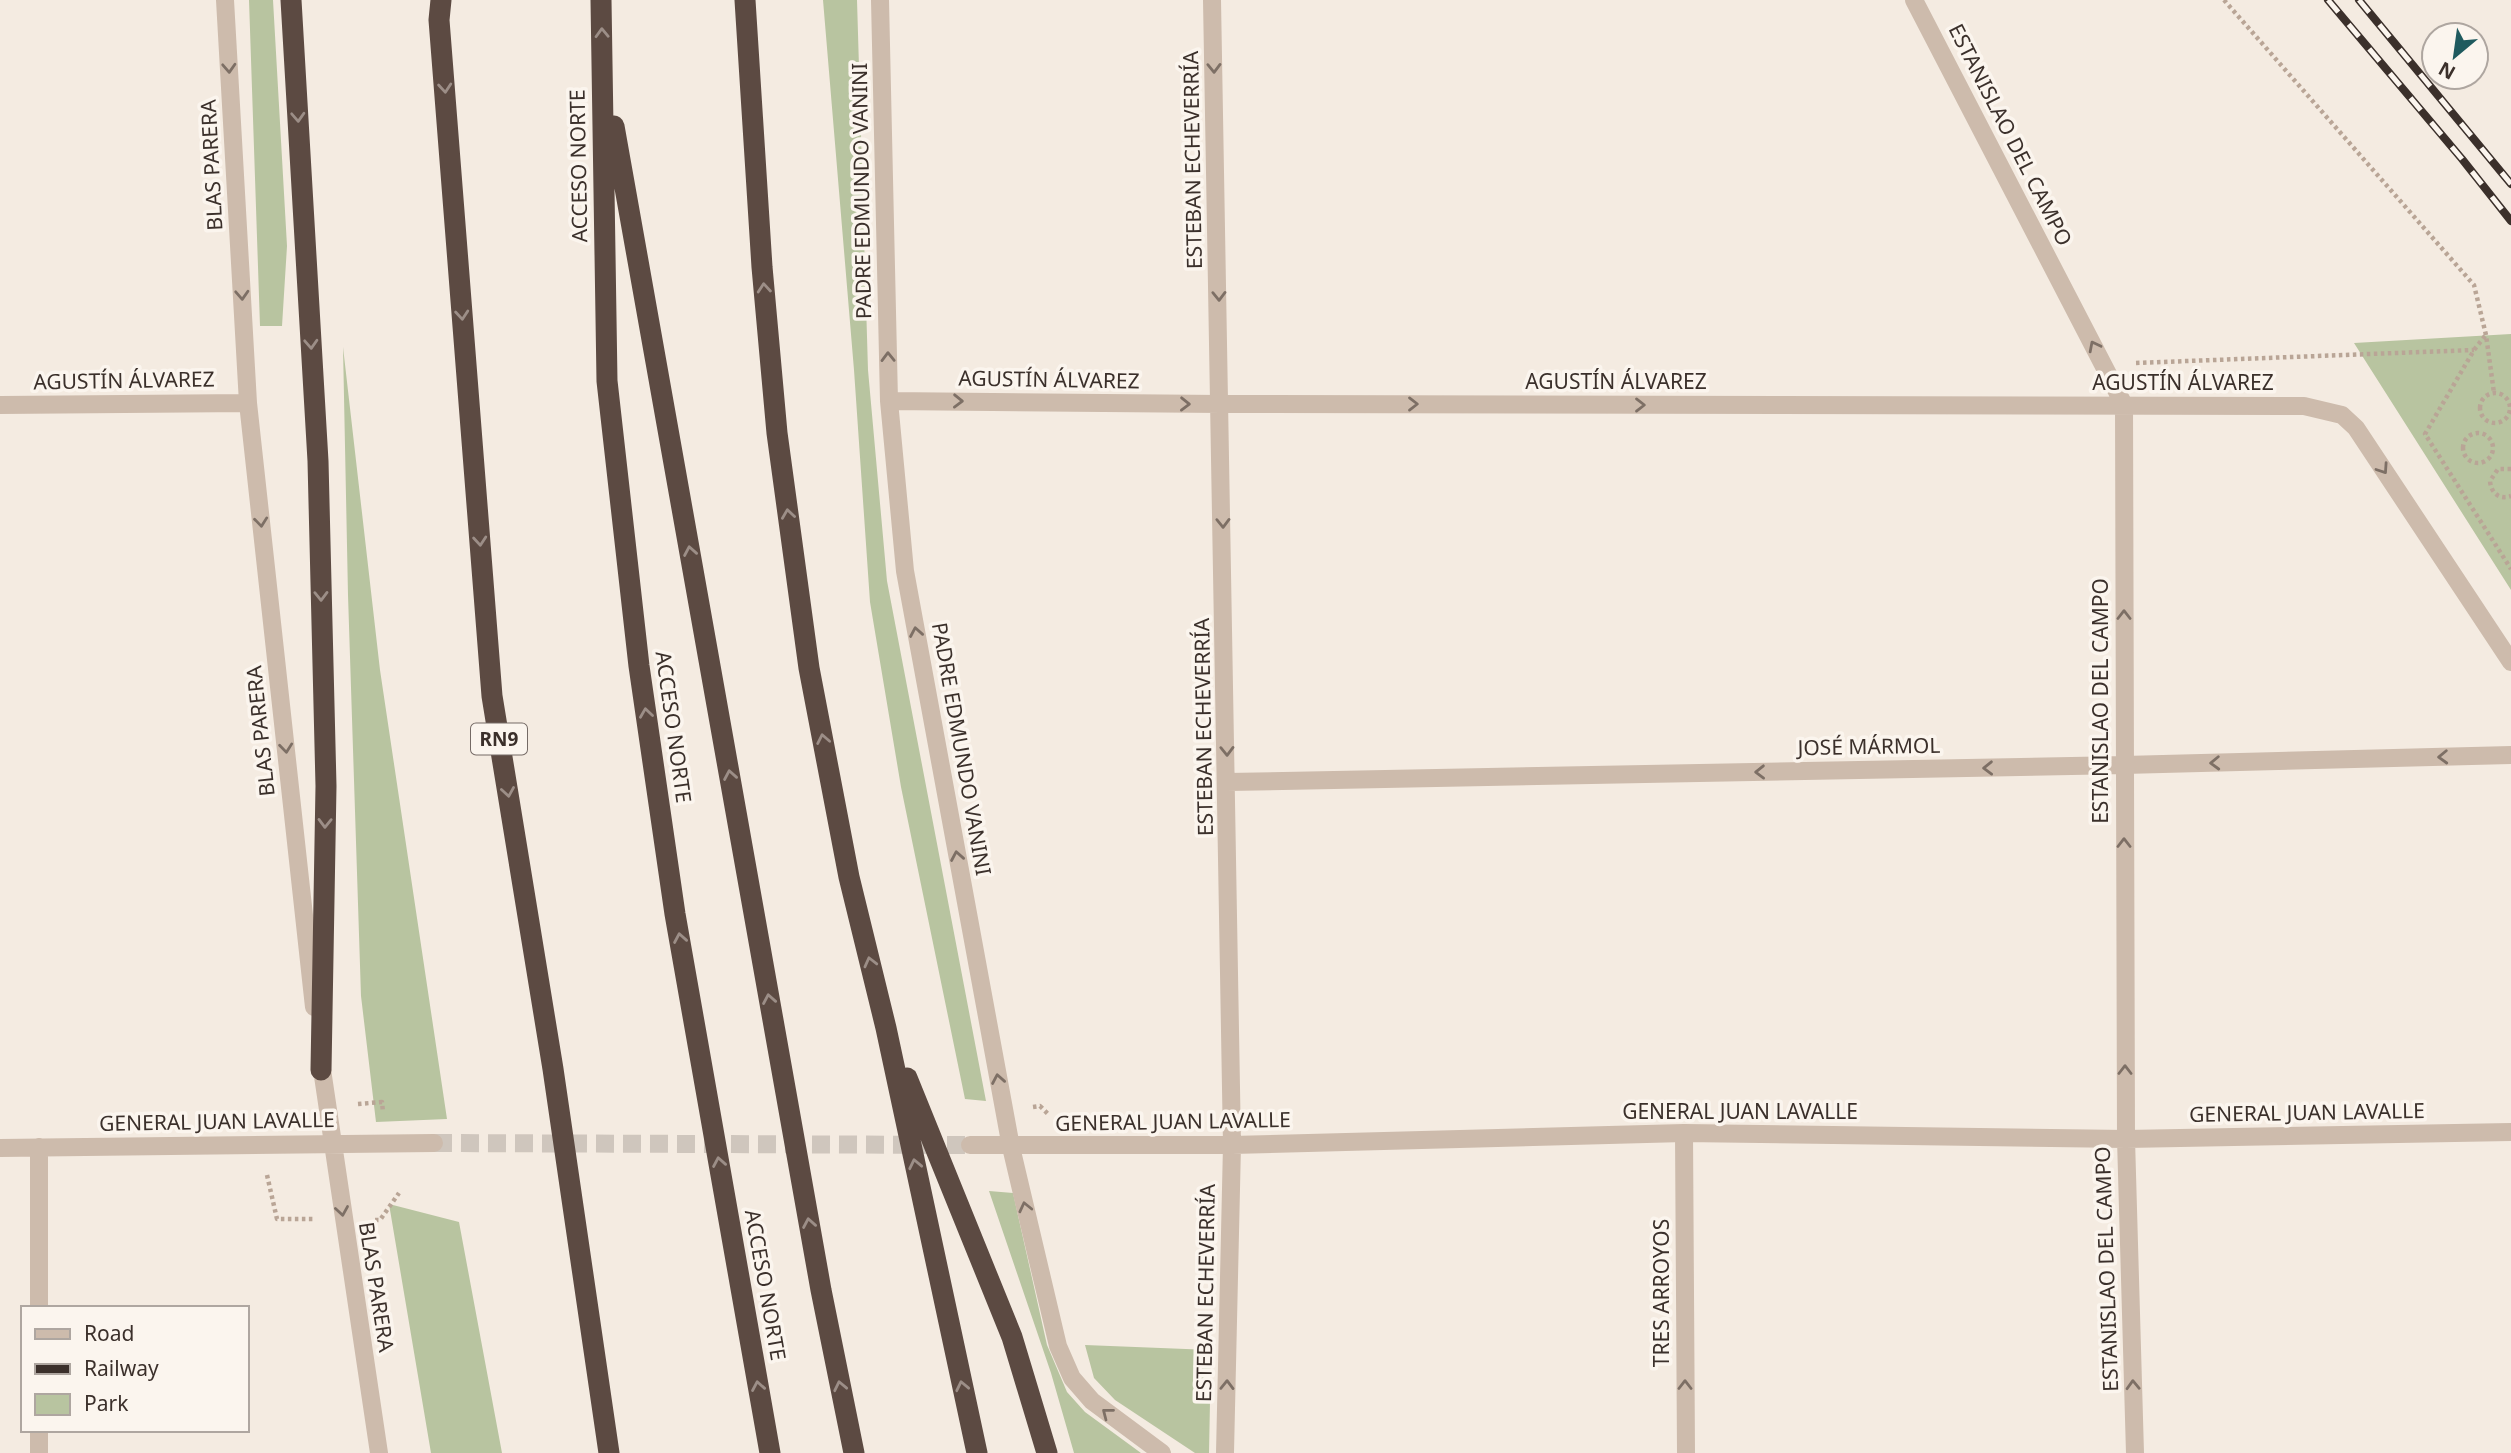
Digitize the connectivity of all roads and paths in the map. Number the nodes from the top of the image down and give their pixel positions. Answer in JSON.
{"nodes":[{"id":1,"x":225,"y":0,"type":"edge"},
{"id":2,"x":291,"y":0,"type":"edge"},
{"id":3,"x":601,"y":0,"type":"edge"},
{"id":4,"x":745,"y":0,"type":"edge"},
{"id":5,"x":880,"y":0,"type":"edge"},
{"id":6,"x":1212,"y":0,"type":"edge"},
{"id":7,"x":1914,"y":0,"type":"edge"},
{"id":8,"x":2224,"y":0,"type":"edge"},
{"id":9,"x":438,"y":7,"type":"edge"},
{"id":10,"x":603,"y":65,"type":"junction"},
{"id":11,"x":2486,"y":335,"type":"junction"},
{"id":12,"x":2474,"y":350,"type":"junction"},
{"id":13,"x":2103,"y":364,"type":"junction"},
{"id":14,"x":2494,"y":393,"type":"junction"},
{"id":15,"x":889,"y":401,"type":"junction"},
{"id":16,"x":248,"y":402,"type":"junction"},
{"id":17,"x":1221,"y":404,"type":"junction"},
{"id":18,"x":0,"y":405,"type":"edge"},
{"id":19,"x":2124,"y":405,"type":"junction"},
{"id":20,"x":2490,"y":423,"type":"junction"},
{"id":21,"x":2485,"y":435,"type":"junction"},
{"id":22,"x":2488,"y":460,"type":"junction"},
{"id":23,"x":2511,"y":469,"type":"edge"},
{"id":24,"x":2494,"y":472,"type":"junction"},
{"id":25,"x":2511,"y":496,"type":"edge"},
{"id":26,"x":2511,"y":569,"type":"edge"},
{"id":27,"x":2511,"y":662,"type":"edge"},
{"id":28,"x":2511,"y":755,"type":"edge"},
{"id":29,"x":2124,"y":765,"type":"junction"},
{"id":30,"x":1227,"y":782,"type":"junction"},
{"id":31,"x":886,"y":1028,"type":"junction"},
{"id":32,"x":321,"y":1070,"type":"junction"},
{"id":33,"x":2511,"y":1132,"type":"edge"},
{"id":34,"x":1684,"y":1133,"type":"junction"},
{"id":35,"x":2126,"y":1139,"type":"junction"},
{"id":36,"x":331,"y":1143,"type":"junction"},
{"id":37,"x":434,"y":1143,"type":"tunnel mouth"},
{"id":38,"x":970,"y":1145,"type":"tunnel mouth"},
{"id":39,"x":1232,"y":1146,"type":"junction"},
{"id":40,"x":39,"y":1147,"type":"junction"},
{"id":41,"x":1011,"y":1147,"type":"junction"},
{"id":42,"x":0,"y":1148,"type":"edge"},
{"id":43,"x":39,"y":1306,"type":"edge"},
{"id":44,"x":39,"y":1432,"type":"edge"},
{"id":45,"x":39,"y":1453,"type":"edge"},
{"id":46,"x":379,"y":1453,"type":"edge"},
{"id":47,"x":609,"y":1453,"type":"edge"},
{"id":48,"x":770,"y":1453,"type":"edge"},
{"id":49,"x":854,"y":1453,"type":"edge"},
{"id":50,"x":977,"y":1453,"type":"edge"},
{"id":51,"x":1047,"y":1453,"type":"edge"},
{"id":52,"x":1162,"y":1453,"type":"edge"},
{"id":53,"x":1225,"y":1453,"type":"edge"},
{"id":54,"x":1686,"y":1453,"type":"edge"},
{"id":55,"x":2135,"y":1453,"type":"edge"}],
"edges":[{"from":1,"to":16,"type":"street","name":"BLAS PARERA","one_way":true},
{"from":2,"to":32,"type":"highway","one_way":true},
{"from":10,"to":3,"type":"highway","name":"ACCESO NORTE","one_way":true},
{"from":31,"to":4,"type":"highway","one_way":true},
{"from":15,"to":5,"type":"street","name":"PADRE EDMUNDO VANINI","one_way":true},
{"from":6,"to":17,"type":"street","name":"ESTEBAN ECHEVERRÍA","one_way":true},
{"from":13,"to":7,"type":"street","name":"ESTANISLAO DEL CAMPO","one_way":true},
{"from":8,"to":11,"type":"path"},
{"from":9,"to":47,"type":"highway","number":"RN9","one_way":true},
{"from":48,"to":10,"type":"highway","name":"ACCESO NORTE","one_way":true},
{"from":49,"to":10,"type":"highway","one_way":true},
{"from":11,"to":12,"type":"path"},
{"from":11,"to":14,"type":"path"},
{"from":12,"to":13,"type":"path"},
{"from":12,"to":26,"type":"path"},
{"from":13,"to":19,"type":"street","name":"ESTANISLAO DEL CAMPO"},
{"from":14,"to":20,"type":"path"},
{"from":14,"to":20,"type":"path"},
{"from":15,"to":17,"type":"street","name":"AGUSTÍN ÁLVAREZ","one_way":true},
{"from":41,"to":15,"type":"street","name":"PADRE EDMUNDO VANINI","one_way":true},
{"from":16,"to":18,"type":"street","name":"AGUSTÍN ÁLVAREZ"},
{"from":16,"to":32,"type":"street","name":"BLAS PARERA","one_way":true},
{"from":17,"to":19,"type":"street","name":"AGUSTÍN ÁLVAREZ","one_way":true},
{"from":17,"to":30,"type":"street","name":"ESTEBAN ECHEVERRÍA","one_way":true},
{"from":19,"to":27,"type":"street","name":"AGUSTÍN ÁLVAREZ","one_way":true},
{"from":29,"to":19,"type":"street","name":"ESTANISLAO DEL CAMPO","one_way":true},
{"from":20,"to":21,"type":"path"},
{"from":21,"to":22,"type":"path"},
{"from":21,"to":22,"type":"path"},
{"from":22,"to":24,"type":"path"},
{"from":23,"to":24,"type":"path"},
{"from":24,"to":25,"type":"path"},
{"from":28,"to":29,"type":"street","name":"JOSÉ MÁRMOL","one_way":true},
{"from":29,"to":30,"type":"street","name":"JOSÉ MÁRMOL","one_way":true},
{"from":35,"to":29,"type":"street","name":"ESTANISLAO DEL CAMPO","one_way":true},
{"from":30,"to":39,"type":"street","name":"ESTEBAN ECHEVERRÍA"},
{"from":50,"to":31,"type":"highway","one_way":true},
{"from":31,"to":51,"type":"highway"},
{"from":32,"to":36,"type":"street","name":"BLAS PARERA"},
{"from":33,"to":35,"type":"street","name":"GENERAL JUAN LAVALLE"},
{"from":34,"to":35,"type":"street","name":"GENERAL JUAN LAVALLE"},
{"from":34,"to":39,"type":"street","name":"GENERAL JUAN LAVALLE"},
{"from":54,"to":34,"type":"street","name":"TRES ARROYOS","one_way":true},
{"from":55,"to":35,"type":"street","name":"ESTANISLAO DEL CAMPO","one_way":true},
{"from":36,"to":37,"type":"street","name":"GENERAL JUAN LAVALLE"},
{"from":36,"to":40,"type":"street","name":"GENERAL JUAN LAVALLE"},
{"from":36,"to":46,"type":"street","name":"BLAS PARERA","one_way":true},
{"from":38,"to":41,"type":"street","name":"GENERAL JUAN LAVALLE"},
{"from":39,"to":41,"type":"street","name":"GENERAL JUAN LAVALLE"},
{"from":53,"to":39,"type":"street","name":"ESTEBAN ECHEVERRÍA","one_way":true},
{"from":40,"to":42,"type":"street","name":"GENERAL JUAN LAVALLE"},
{"from":40,"to":43,"type":"street"},
{"from":52,"to":41,"type":"street","name":"PADRE EDMUNDO VANINI","one_way":true},
{"from":44,"to":45,"type":"street"}]}
